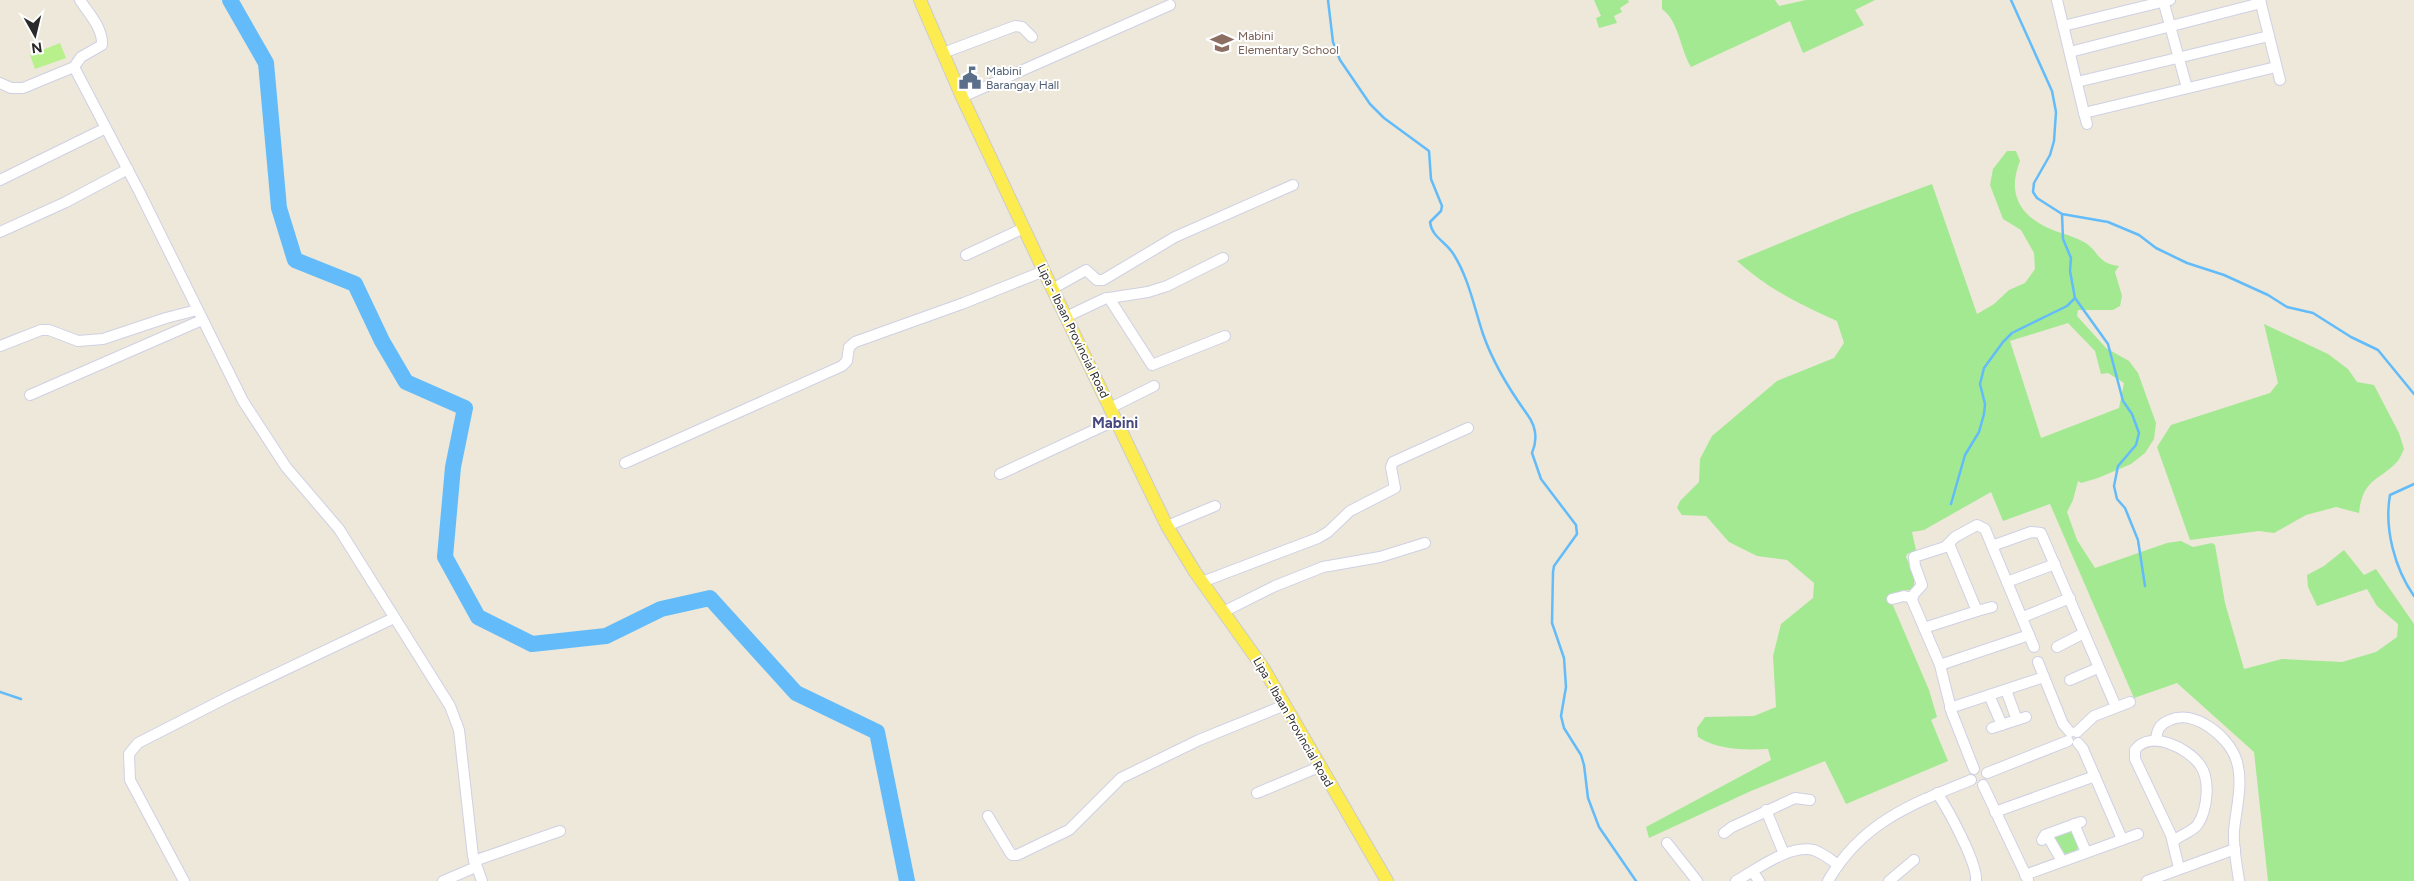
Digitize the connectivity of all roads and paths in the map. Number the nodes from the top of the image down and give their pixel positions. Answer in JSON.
{"nodes":[{"id":1,"x":80,"y":0,"type":"edge"},
{"id":2,"x":920,"y":0,"type":"edge"},
{"id":3,"x":2057,"y":0,"type":"edge"},
{"id":4,"x":2166,"y":1,"type":"edge"},
{"id":5,"x":2260,"y":2,"type":"edge"},
{"id":6,"x":1170,"y":5,"type":"dead end"},
{"id":7,"x":2063,"y":26,"type":"junction"},
{"id":8,"x":2171,"y":27,"type":"junction"},
{"id":9,"x":2269,"y":36,"type":"junction"},
{"id":10,"x":1032,"y":37,"type":"dead end"},
{"id":11,"x":2070,"y":52,"type":"junction"},
{"id":12,"x":943,"y":54,"type":"junction"},
{"id":13,"x":2179,"y":57,"type":"junction"},
{"id":14,"x":74,"y":67,"type":"junction"},
{"id":15,"x":2276,"y":67,"type":"junction"},
{"id":16,"x":2280,"y":80,"type":"dead end"},
{"id":17,"x":2077,"y":82,"type":"junction"},
{"id":18,"x":0,"y":83,"type":"edge"},
{"id":19,"x":2188,"y":88,"type":"junction"},
{"id":20,"x":962,"y":97,"type":"junction"},
{"id":21,"x":2084,"y":113,"type":"junction"},
{"id":22,"x":2087,"y":124,"type":"dead end"},
{"id":23,"x":106,"y":128,"type":"junction"},
{"id":24,"x":128,"y":169,"type":"junction"},
{"id":25,"x":0,"y":180,"type":"edge"},
{"id":26,"x":1294,"y":185,"type":"dead end"},
{"id":27,"x":1024,"y":228,"type":"junction"},
{"id":28,"x":0,"y":232,"type":"edge"},
{"id":29,"x":966,"y":256,"type":"dead end"},
{"id":30,"x":1223,"y":258,"type":"dead end"},
{"id":31,"x":1044,"y":271,"type":"junction"},
{"id":32,"x":1052,"y":289,"type":"junction"},
{"id":33,"x":1109,"y":298,"type":"junction"},
{"id":34,"x":200,"y":315,"type":"junction"},
{"id":35,"x":1066,"y":317,"type":"junction"},
{"id":36,"x":1225,"y":336,"type":"dead end"},
{"id":37,"x":0,"y":346,"type":"edge"},
{"id":38,"x":1154,"y":386,"type":"dead end"},
{"id":39,"x":30,"y":395,"type":"dead end"},
{"id":40,"x":1110,"y":408,"type":"junction"},
{"id":41,"x":1116,"y":420,"type":"junction"},
{"id":42,"x":1468,"y":428,"type":"dead end"},
{"id":43,"x":625,"y":463,"type":"dead end"},
{"id":44,"x":1000,"y":474,"type":"dead end"},
{"id":45,"x":1215,"y":506,"type":"dead end"},
{"id":46,"x":1168,"y":526,"type":"junction"},
{"id":47,"x":1425,"y":543,"type":"dead end"},
{"id":48,"x":1949,"y":544,"type":"junction"},
{"id":49,"x":1992,"y":546,"type":"junction"},
{"id":50,"x":2054,"y":564,"type":"junction"},
{"id":51,"x":1202,"y":582,"type":"junction"},
{"id":52,"x":2007,"y":582,"type":"junction"},
{"id":53,"x":1912,"y":598,"type":"junction"},
{"id":54,"x":2070,"y":598,"type":"junction"},
{"id":55,"x":1892,"y":599,"type":"dead end"},
{"id":56,"x":1992,"y":607,"type":"dead end"},
{"id":57,"x":1977,"y":611,"type":"junction"},
{"id":58,"x":1223,"y":612,"type":"junction"},
{"id":59,"x":2023,"y":617,"type":"junction"},
{"id":60,"x":394,"y":618,"type":"junction"},
{"id":61,"x":1924,"y":628,"type":"junction"},
{"id":62,"x":2084,"y":633,"type":"junction"},
{"id":63,"x":2029,"y":634,"type":"junction"},
{"id":64,"x":2034,"y":647,"type":"dead end"},
{"id":65,"x":2057,"y":647,"type":"dead end"},
{"id":66,"x":2038,"y":662,"type":"dead end"},
{"id":67,"x":1940,"y":665,"type":"junction"},
{"id":68,"x":2098,"y":668,"type":"junction"},
{"id":69,"x":2044,"y":677,"type":"junction"},
{"id":70,"x":2070,"y":680,"type":"dead end"},
{"id":71,"x":2006,"y":690,"type":"junction"},
{"id":72,"x":1989,"y":695,"type":"junction"},
{"id":73,"x":2130,"y":702,"type":"dead end"},
{"id":74,"x":1285,"y":705,"type":"junction"},
{"id":75,"x":2116,"y":707,"type":"junction"},
{"id":76,"x":1950,"y":708,"type":"junction"},
{"id":77,"x":2073,"y":737,"type":"junction"},
{"id":78,"x":2156,"y":740,"type":"junction"},
{"id":79,"x":1319,"y":767,"type":"junction"},
{"id":80,"x":1974,"y":769,"type":"junction"},
{"id":81,"x":1988,"y":773,"type":"junction"},
{"id":82,"x":2095,"y":776,"type":"junction"},
{"id":83,"x":1970,"y":780,"type":"junction"},
{"id":84,"x":1983,"y":785,"type":"junction"},
{"id":85,"x":1256,"y":793,"type":"dead end"},
{"id":86,"x":1937,"y":793,"type":"junction"},
{"id":87,"x":1810,"y":800,"type":"dead end"},
{"id":88,"x":1766,"y":810,"type":"junction"},
{"id":89,"x":1995,"y":812,"type":"junction"},
{"id":90,"x":988,"y":816,"type":"dead end"},
{"id":91,"x":560,"y":831,"type":"dead end"},
{"id":92,"x":1724,"y":833,"type":"dead end"},
{"id":93,"x":2138,"y":834,"type":"dead end"},
{"id":94,"x":2122,"y":839,"type":"junction"},
{"id":95,"x":2174,"y":842,"type":"junction"},
{"id":96,"x":1667,"y":843,"type":"dead end"},
{"id":97,"x":2235,"y":850,"type":"junction"},
{"id":98,"x":2086,"y":852,"type":"junction"},
{"id":99,"x":1784,"y":854,"type":"junction"},
{"id":100,"x":1914,"y":860,"type":"dead end"},
{"id":101,"x":2062,"y":861,"type":"junction"},
{"id":102,"x":475,"y":864,"type":"junction"},
{"id":103,"x":1837,"y":864,"type":"junction"},
{"id":104,"x":2179,"y":868,"type":"junction"},
{"id":105,"x":1753,"y":872,"type":"junction"},
{"id":106,"x":2027,"y":878,"type":"edge"},
{"id":107,"x":184,"y":881,"type":"edge"},
{"id":108,"x":443,"y":881,"type":"edge"},
{"id":109,"x":482,"y":881,"type":"edge"},
{"id":110,"x":1387,"y":881,"type":"edge"},
{"id":111,"x":1697,"y":881,"type":"edge"},
{"id":112,"x":1736,"y":881,"type":"edge"},
{"id":113,"x":1758,"y":881,"type":"edge"},
{"id":114,"x":1828,"y":881,"type":"edge"},
{"id":115,"x":1889,"y":881,"type":"edge"},
{"id":116,"x":1976,"y":881,"type":"edge"},
{"id":117,"x":2147,"y":881,"type":"edge"},
{"id":118,"x":2239,"y":881,"type":"edge"}],
"edges":[{"from":1,"to":14,"type":"street"},
{"from":2,"to":12,"type":"main road","name":"Lipa - Ibaan Provincial Road"},
{"from":3,"to":7,"type":"street"},
{"from":4,"to":7,"type":"street"},
{"from":4,"to":8,"type":"street"},
{"from":5,"to":8,"type":"street"},
{"from":5,"to":9,"type":"street"},
{"from":6,"to":20,"type":"street"},
{"from":7,"to":11,"type":"street"},
{"from":8,"to":11,"type":"street"},
{"from":8,"to":13,"type":"street"},
{"from":9,"to":13,"type":"street"},
{"from":9,"to":15,"type":"street"},
{"from":10,"to":12,"type":"street"},
{"from":11,"to":17,"type":"street"},
{"from":12,"to":20,"type":"main road","name":"Lipa - Ibaan Provincial Road"},
{"from":13,"to":17,"type":"street"},
{"from":13,"to":19,"type":"street"},
{"from":14,"to":18,"type":"street"},
{"from":14,"to":23,"type":"street"},
{"from":15,"to":16,"type":"street"},
{"from":15,"to":19,"type":"street"},
{"from":17,"to":21,"type":"street"},
{"from":19,"to":21,"type":"street"},
{"from":20,"to":27,"type":"main road","name":"Lipa - Ibaan Provincial Road"},
{"from":21,"to":22,"type":"street"},
{"from":23,"to":24,"type":"street"},
{"from":23,"to":25,"type":"street"},
{"from":24,"to":28,"type":"street"},
{"from":24,"to":34,"type":"street"},
{"from":26,"to":32,"type":"street"},
{"from":27,"to":29,"type":"street"},
{"from":27,"to":31,"type":"main road","name":"Lipa - Ibaan Provincial Road"},
{"from":30,"to":33,"type":"street"},
{"from":31,"to":32,"type":"main road","name":"Lipa - Ibaan Provincial Road"},
{"from":31,"to":43,"type":"street"},
{"from":32,"to":35,"type":"main road","name":"Lipa - Ibaan Provincial Road"},
{"from":33,"to":35,"type":"street"},
{"from":33,"to":36,"type":"street"},
{"from":34,"to":37,"type":"street"},
{"from":34,"to":39,"type":"street"},
{"from":34,"to":60,"type":"street"},
{"from":35,"to":40,"type":"main road","name":"Lipa - Ibaan Provincial Road"},
{"from":38,"to":40,"type":"street"},
{"from":40,"to":41,"type":"main road","name":"Lipa - Ibaan Provincial Road"},
{"from":41,"to":44,"type":"street"},
{"from":41,"to":46,"type":"main road","name":"Lipa - Ibaan Provincial Road"},
{"from":42,"to":51,"type":"street"},
{"from":45,"to":46,"type":"street"},
{"from":46,"to":51,"type":"main road","name":"Lipa - Ibaan Provincial Road"},
{"from":47,"to":58,"type":"street"},
{"from":48,"to":49,"type":"street"},
{"from":48,"to":53,"type":"street"},
{"from":48,"to":57,"type":"street"},
{"from":49,"to":50,"type":"street"},
{"from":49,"to":52,"type":"street"},
{"from":50,"to":52,"type":"street"},
{"from":50,"to":54,"type":"street"},
{"from":51,"to":58,"type":"main road","name":"Lipa - Ibaan Provincial Road"},
{"from":52,"to":59,"type":"street"},
{"from":53,"to":55,"type":"street"},
{"from":53,"to":61,"type":"street"},
{"from":54,"to":59,"type":"street"},
{"from":54,"to":62,"type":"street"},
{"from":56,"to":57,"type":"street"},
{"from":57,"to":61,"type":"street"},
{"from":58,"to":74,"type":"main road","name":"Lipa - Ibaan Provincial Road"},
{"from":59,"to":63,"type":"street"},
{"from":60,"to":102,"type":"street"},
{"from":60,"to":107,"type":"street"},
{"from":61,"to":67,"type":"street"},
{"from":62,"to":65,"type":"street"},
{"from":62,"to":68,"type":"street"},
{"from":63,"to":64,"type":"street"},
{"from":63,"to":67,"type":"street"},
{"from":66,"to":69,"type":"street"},
{"from":67,"to":76,"type":"street"},
{"from":68,"to":70,"type":"street"},
{"from":68,"to":75,"type":"street"},
{"from":69,"to":71,"type":"street"},
{"from":69,"to":77,"type":"street"},
{"from":71,"to":72,"type":"street"},
{"from":71,"to":72,"type":"street"},
{"from":72,"to":76,"type":"street"},
{"from":73,"to":75,"type":"street"},
{"from":74,"to":79,"type":"main road","name":"Lipa - Ibaan Provincial Road"},
{"from":74,"to":90,"type":"street"},
{"from":75,"to":77,"type":"street"},
{"from":76,"to":80,"type":"street"},
{"from":77,"to":81,"type":"street"},
{"from":77,"to":82,"type":"street"},
{"from":78,"to":95,"type":"street"},
{"from":78,"to":95,"type":"street"},
{"from":78,"to":97,"type":"street"},
{"from":79,"to":85,"type":"street"},
{"from":79,"to":110,"type":"main road","name":"Lipa - Ibaan Provincial Road"},
{"from":80,"to":81,"type":"street"},
{"from":80,"to":83,"type":"street"},
{"from":81,"to":84,"type":"street"},
{"from":82,"to":89,"type":"street"},
{"from":82,"to":94,"type":"street"},
{"from":83,"to":84,"type":"street"},
{"from":83,"to":86,"type":"street"},
{"from":84,"to":89,"type":"street"},
{"from":86,"to":103,"type":"street"},
{"from":86,"to":116,"type":"street"},
{"from":87,"to":88,"type":"street"},
{"from":88,"to":92,"type":"street"},
{"from":88,"to":99,"type":"street"},
{"from":89,"to":106,"type":"street"},
{"from":91,"to":102,"type":"street"},
{"from":93,"to":94,"type":"street"},
{"from":94,"to":98,"type":"street"},
{"from":95,"to":104,"type":"street"},
{"from":96,"to":111,"type":"street"},
{"from":97,"to":104,"type":"street"},
{"from":97,"to":118,"type":"street"},
{"from":98,"to":101,"type":"street"},
{"from":98,"to":101,"type":"street"},
{"from":99,"to":103,"type":"street"},
{"from":99,"to":105,"type":"street"},
{"from":100,"to":115,"type":"street"},
{"from":101,"to":106,"type":"street"},
{"from":102,"to":108,"type":"street"},
{"from":102,"to":109,"type":"street"},
{"from":103,"to":114,"type":"street"},
{"from":104,"to":117,"type":"street"},
{"from":105,"to":112,"type":"street"},
{"from":105,"to":113,"type":"street"}]}
